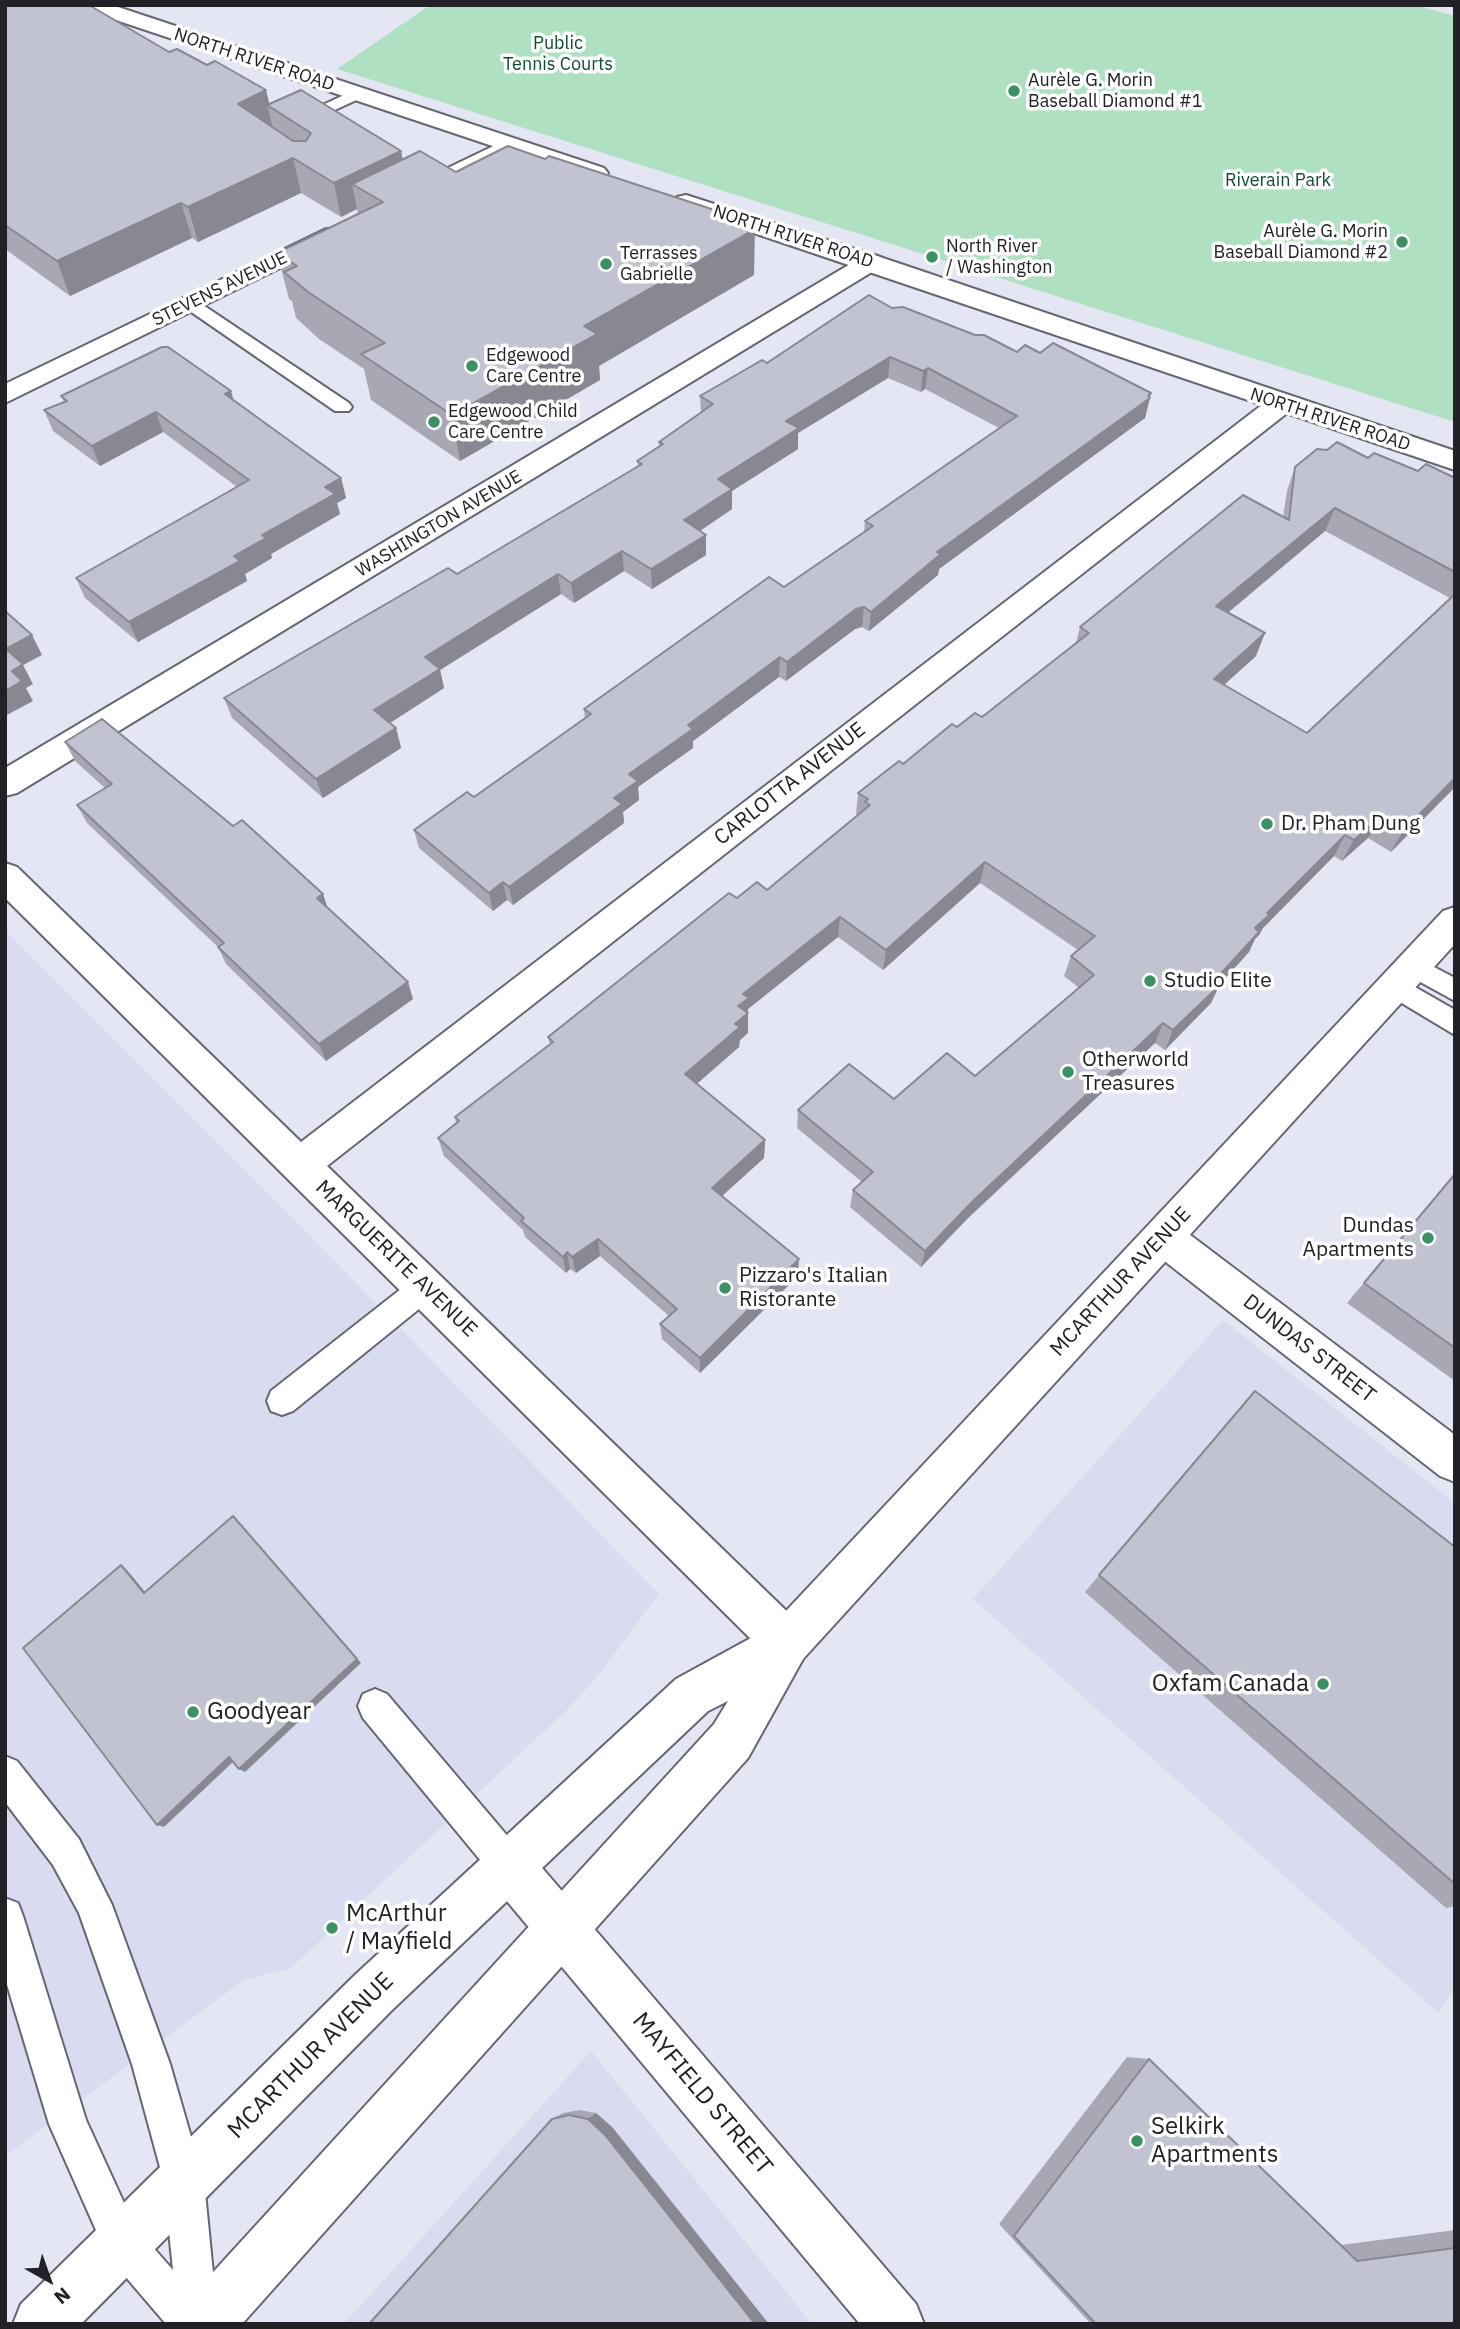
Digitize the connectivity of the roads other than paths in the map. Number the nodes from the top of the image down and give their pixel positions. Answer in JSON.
{"nodes":[{"id":1,"x":90,"y":5,"type":"edge"},
{"id":2,"x":357,"y":94,"type":"junction"},
{"id":3,"x":279,"y":129,"type":"edge"},
{"id":4,"x":510,"y":145,"type":"junction"},
{"id":5,"x":616,"y":180,"type":"edge"},
{"id":6,"x":669,"y":197,"type":"edge"},
{"id":7,"x":389,"y":205,"type":"edge"},
{"id":8,"x":353,"y":223,"type":"edge"},
{"id":9,"x":872,"y":262,"type":"junction"},
{"id":10,"x":191,"y":303,"type":"junction"},
{"id":11,"x":5,"y":395,"type":"edge"},
{"id":12,"x":1281,"y":404,"type":"junction"},
{"id":13,"x":342,"y":407,"type":"dead end"},
{"id":14,"x":1455,"y":461,"type":"edge"},
{"id":15,"x":5,"y":784,"type":"edge"},
{"id":16,"x":5,"y":876,"type":"edge"},
{"id":17,"x":1455,"y":921,"type":"edge"},
{"id":18,"x":1404,"y":976,"type":"junction"},
{"id":19,"x":1455,"y":991,"type":"edge"},
{"id":20,"x":1455,"y":1024,"type":"edge"},
{"id":21,"x":300,"y":1165,"type":"junction"},
{"id":22,"x":1163,"y":1237,"type":"junction"},
{"id":23,"x":425,"y":1287,"type":"junction"},
{"id":24,"x":282,"y":1401,"type":"dead end"},
{"id":25,"x":1455,"y":1461,"type":"edge"},
{"id":26,"x":787,"y":1643,"type":"junction"},
{"id":27,"x":375,"y":1706,"type":"dead end"},
{"id":28,"x":5,"y":1773,"type":"edge"},
{"id":29,"x":508,"y":1865,"type":"junction"},
{"id":30,"x":5,"y":1916,"type":"edge"},
{"id":31,"x":563,"y":1928,"type":"junction"},
{"id":32,"x":184,"y":2182,"type":"junction"},
{"id":33,"x":121,"y":2241,"type":"junction"},
{"id":34,"x":41,"y":2324,"type":"edge"},
{"id":35,"x":196,"y":2324,"type":"edge"},
{"id":36,"x":204,"y":2324,"type":"edge"},
{"id":37,"x":896,"y":2324,"type":"edge"}],
"edges":[{"from":1,"to":2,"type":"street","name":"NORTH RIVER ROAD"},
{"from":2,"to":3,"type":"lane"},
{"from":2,"to":4,"type":"street","name":"NORTH RIVER ROAD"},
{"from":4,"to":5,"type":"street","name":"NORTH RIVER ROAD"},
{"from":4,"to":7,"type":"street"},
{"from":6,"to":9,"type":"street","name":"NORTH RIVER ROAD"},
{"from":8,"to":10,"type":"street","name":"STEVENS AVENUE"},
{"from":9,"to":12,"type":"street","name":"NORTH RIVER ROAD"},
{"from":9,"to":15,"type":"street","name":"WASHINGTON AVENUE"},
{"from":10,"to":11,"type":"street","name":"STEVENS AVENUE"},
{"from":10,"to":13,"type":"lane"},
{"from":12,"to":14,"type":"street","name":"NORTH RIVER ROAD"},
{"from":12,"to":21,"type":"street","name":"CARLOTTA AVENUE"},
{"from":16,"to":21,"type":"street","name":"MARGUERITE AVENUE"},
{"from":17,"to":18,"type":"street","name":"MCARTHUR AVENUE"},
{"from":18,"to":19,"type":"lane"},
{"from":18,"to":20,"type":"lane"},
{"from":18,"to":22,"type":"street","name":"MCARTHUR AVENUE"},
{"from":21,"to":23,"type":"street","name":"MARGUERITE AVENUE"},
{"from":22,"to":25,"type":"street","name":"DUNDAS STREET"},
{"from":22,"to":26,"type":"street","name":"MCARTHUR AVENUE"},
{"from":23,"to":24,"type":"lane"},
{"from":23,"to":26,"type":"street","name":"MARGUERITE AVENUE"},
{"from":26,"to":29,"type":"street","name":"MCARTHUR AVENUE"},
{"from":26,"to":31,"type":"street","name":"MCARTHUR AVENUE"},
{"from":27,"to":29,"type":"lane"},
{"from":28,"to":32,"type":"lane"},
{"from":29,"to":31,"type":"street","name":"MAYFIELD STREET"},
{"from":29,"to":32,"type":"street","name":"MCARTHUR AVENUE"},
{"from":30,"to":33,"type":"lane"},
{"from":31,"to":36,"type":"street","name":"MCARTHUR AVENUE"},
{"from":31,"to":37,"type":"street","name":"MAYFIELD STREET"},
{"from":32,"to":33,"type":"street","name":"MCARTHUR AVENUE"},
{"from":32,"to":35,"type":"lane"},
{"from":33,"to":34,"type":"street","name":"MCARTHUR AVENUE"},
{"from":33,"to":35,"type":"lane"}]}
